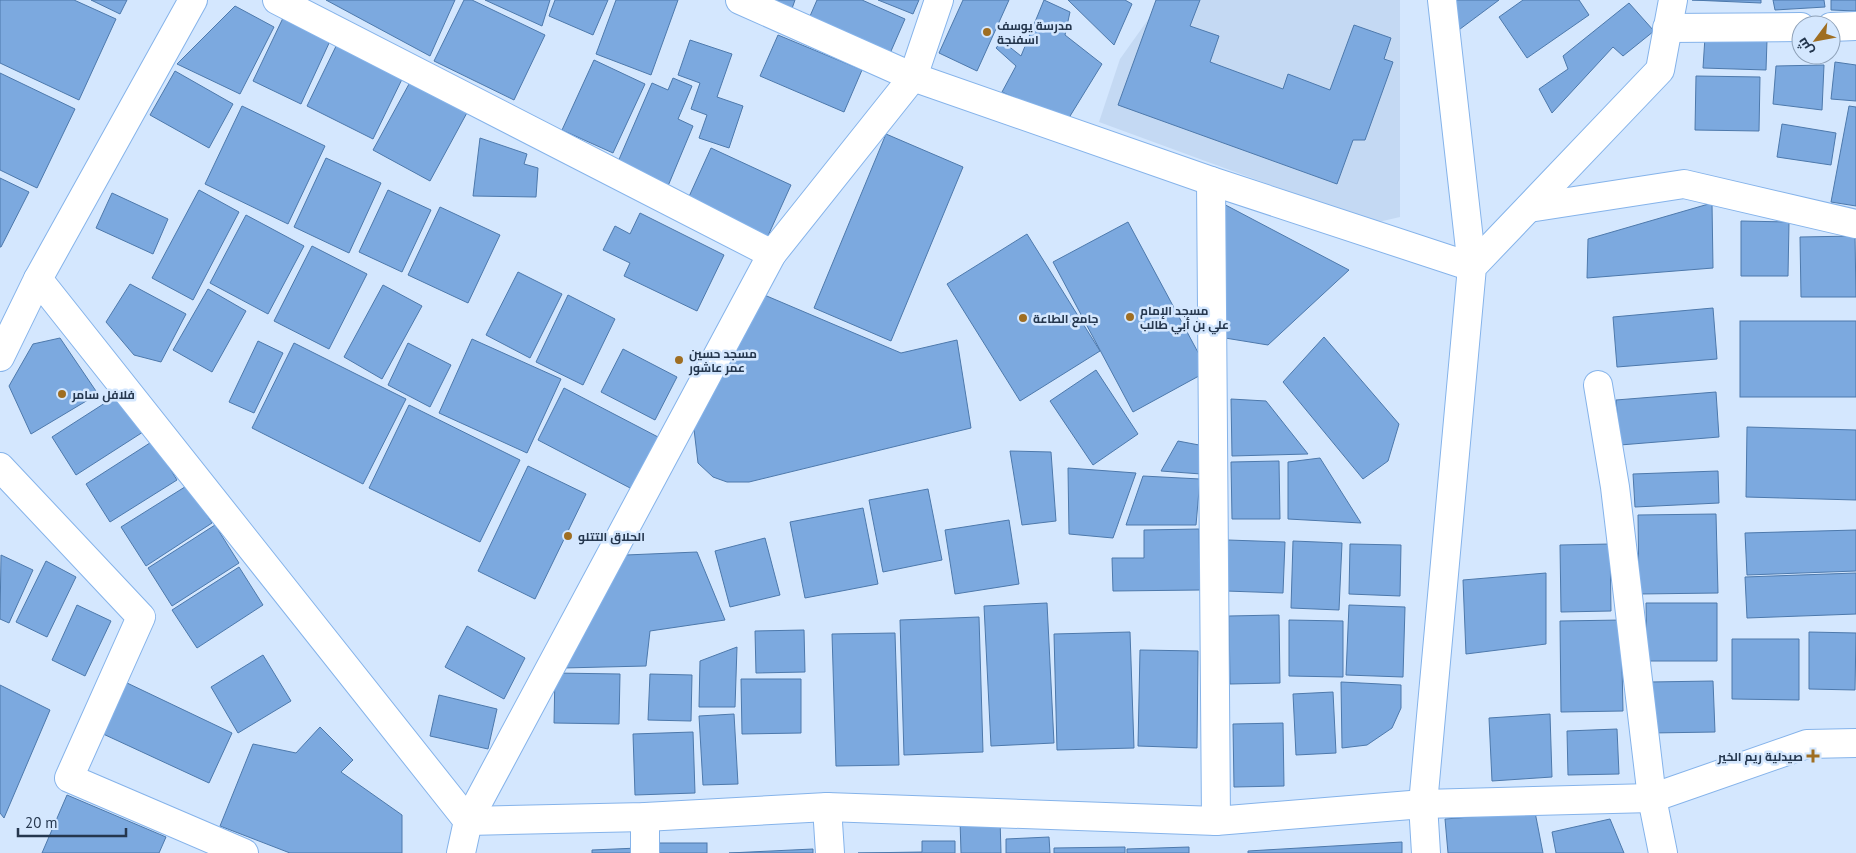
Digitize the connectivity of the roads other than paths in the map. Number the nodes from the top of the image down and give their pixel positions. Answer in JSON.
{"nodes":[{"id":1,"x":193,"y":0,"type":"edge"},
{"id":2,"x":276,"y":0,"type":"edge"},
{"id":3,"x":740,"y":0,"type":"edge"},
{"id":4,"x":939,"y":0,"type":"edge"},
{"id":5,"x":1442,"y":0,"type":"edge"},
{"id":6,"x":1673,"y":0,"type":"edge"},
{"id":7,"x":1856,"y":26,"type":"edge"},
{"id":8,"x":1791,"y":27,"type":"edge"},
{"id":9,"x":1841,"y":27,"type":"edge"},
{"id":10,"x":1667,"y":28,"type":"junction"},
{"id":11,"x":913,"y":77,"type":"junction"},
{"id":12,"x":1211,"y":181,"type":"junction"},
{"id":13,"x":1529,"y":208,"type":"junction"},
{"id":14,"x":1856,"y":224,"type":"edge"},
{"id":15,"x":772,"y":254,"type":"junction"},
{"id":16,"x":1472,"y":267,"type":"junction"},
{"id":17,"x":38,"y":279,"type":"junction"},
{"id":18,"x":0,"y":357,"type":"edge"},
{"id":19,"x":1598,"y":385,"type":"dead end"},
{"id":20,"x":0,"y":467,"type":"edge"},
{"id":21,"x":1856,"y":743,"type":"edge"},
{"id":22,"x":1652,"y":798,"type":"junction"},
{"id":23,"x":1424,"y":804,"type":"junction"},
{"id":24,"x":827,"y":806,"type":"junction"},
{"id":25,"x":645,"y":817,"type":"junction"},
{"id":26,"x":1216,"y":820,"type":"junction"},
{"id":27,"x":468,"y":821,"type":"junction"},
{"id":28,"x":244,"y":853,"type":"edge"},
{"id":29,"x":461,"y":853,"type":"edge"},
{"id":30,"x":645,"y":853,"type":"edge"},
{"id":31,"x":830,"y":853,"type":"edge"},
{"id":32,"x":1426,"y":853,"type":"edge"},
{"id":33,"x":1663,"y":853,"type":"edge"}],
"edges":[{"from":1,"to":17,"type":"street"},
{"from":2,"to":15,"type":"street"},
{"from":3,"to":11,"type":"street"},
{"from":4,"to":11,"type":"street"},
{"from":5,"to":16,"type":"street"},
{"from":6,"to":10,"type":"street"},
{"from":7,"to":9,"type":"street"},
{"from":8,"to":10,"type":"street"},
{"from":10,"to":13,"type":"street"},
{"from":11,"to":12,"type":"street"},
{"from":11,"to":15,"type":"street"},
{"from":12,"to":16,"type":"street"},
{"from":12,"to":26,"type":"street"},
{"from":13,"to":14,"type":"street"},
{"from":13,"to":16,"type":"street"},
{"from":15,"to":27,"type":"street"},
{"from":16,"to":23,"type":"street"},
{"from":17,"to":18,"type":"street"},
{"from":17,"to":27,"type":"street"},
{"from":19,"to":22,"type":"street"},
{"from":20,"to":28,"type":"street"},
{"from":21,"to":22,"type":"street"},
{"from":22,"to":23,"type":"street"},
{"from":22,"to":33,"type":"street"},
{"from":23,"to":26,"type":"street"},
{"from":23,"to":32,"type":"street"},
{"from":24,"to":25,"type":"street"},
{"from":24,"to":26,"type":"street"},
{"from":24,"to":31,"type":"street"},
{"from":25,"to":27,"type":"street"},
{"from":25,"to":30,"type":"street"},
{"from":27,"to":29,"type":"street"}]}
